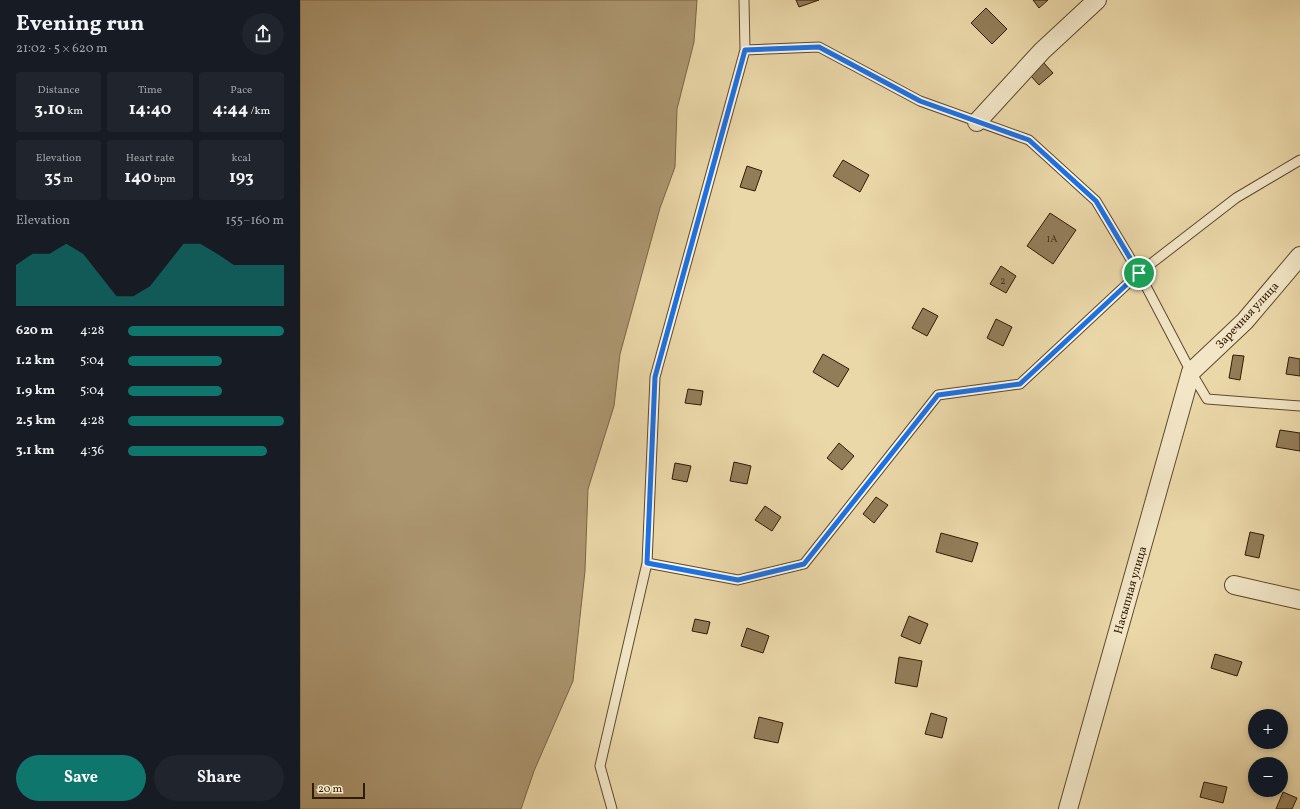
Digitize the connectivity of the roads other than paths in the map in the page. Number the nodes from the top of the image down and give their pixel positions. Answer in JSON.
{"nodes":[{"id":1,"x":744,"y":0,"type":"edge"},
{"id":2,"x":1096,"y":0,"type":"edge"},
{"id":3,"x":745,"y":50,"type":"junction"},
{"id":4,"x":977,"y":122,"type":"junction"},
{"id":5,"x":1300,"y":160,"type":"edge"},
{"id":6,"x":1300,"y":256,"type":"edge"},
{"id":7,"x":1139,"y":273,"type":"junction"},
{"id":8,"x":1191,"y":372,"type":"junction"},
{"id":9,"x":1300,"y":406,"type":"edge"},
{"id":10,"x":647,"y":563,"type":"junction"},
{"id":11,"x":1234,"y":585,"type":"dead end"},
{"id":12,"x":1300,"y":600,"type":"edge"},
{"id":13,"x":612,"y":809,"type":"edge"},
{"id":14,"x":1068,"y":809,"type":"edge"}],
"edges":[{"from":1,"to":3,"type":"lane"},
{"from":2,"to":4,"type":"street"},
{"from":3,"to":4,"type":"lane"},
{"from":3,"to":10,"type":"lane"},
{"from":4,"to":7,"type":"lane"},
{"from":5,"to":7,"type":"lane"},
{"from":6,"to":8,"type":"street","name":"Заречная улица"},
{"from":7,"to":8,"type":"lane"},
{"from":7,"to":10,"type":"lane"},
{"from":8,"to":9,"type":"lane"},
{"from":8,"to":14,"type":"street","name":"Насыпная улица"},
{"from":10,"to":13,"type":"lane"},
{"from":11,"to":12,"type":"street"}]}
